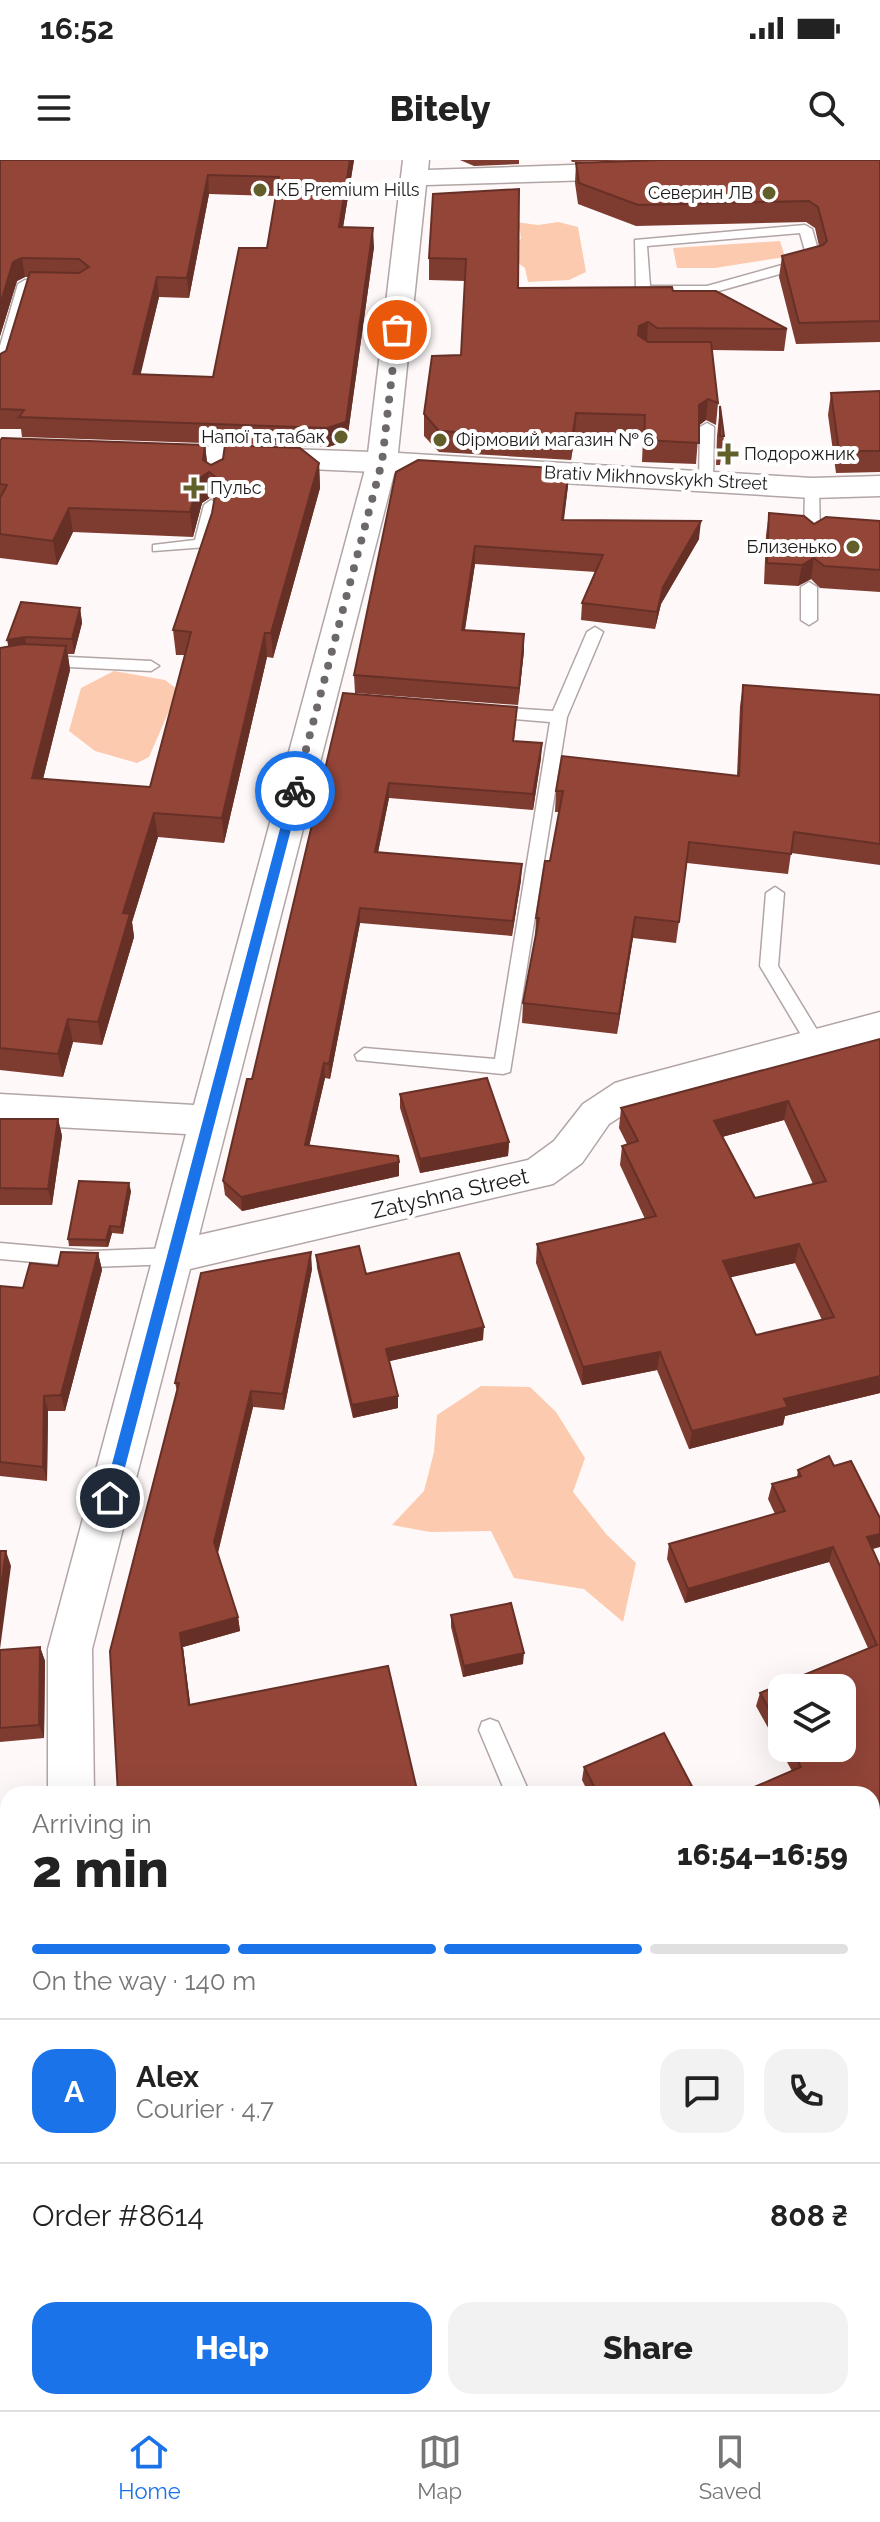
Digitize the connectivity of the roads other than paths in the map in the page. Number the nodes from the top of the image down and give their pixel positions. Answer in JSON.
{"nodes":[{"id":1,"x":415,"y":169,"type":"edge"},
{"id":2,"x":645,"y":171,"type":"edge"},
{"id":3,"x":68,"y":285,"type":"edge"},
{"id":4,"x":643,"y":290,"type":"junction"},
{"id":5,"x":644,"y":309,"type":"edge"},
{"id":6,"x":0,"y":370,"type":"edge"},
{"id":7,"x":707,"y":427,"type":"edge"},
{"id":8,"x":110,"y":453,"type":"edge"},
{"id":9,"x":382,"y":462,"type":"junction"},
{"id":10,"x":706,"y":481,"type":"junction"},
{"id":11,"x":880,"y":486,"type":"edge"},
{"id":12,"x":812,"y":488,"type":"junction"},
{"id":13,"x":211,"y":505,"type":"edge"},
{"id":14,"x":812,"y":538,"type":"edge"},
{"id":15,"x":158,"y":548,"type":"edge"},
{"id":16,"x":809,"y":587,"type":"edge"},
{"id":17,"x":809,"y":620,"type":"dead end"},
{"id":18,"x":595,"y":632,"type":"edge"},
{"id":19,"x":0,"y":665,"type":"edge"},
{"id":20,"x":151,"y":666,"type":"dead end"},
{"id":21,"x":473,"y":710,"type":"edge"},
{"id":22,"x":559,"y":717,"type":"junction"},
{"id":23,"x":775,"y":893,"type":"dead end"},
{"id":24,"x":880,"y":1026,"type":"edge"},
{"id":25,"x":816,"y":1043,"type":"junction"},
{"id":26,"x":364,"y":1055,"type":"dead end"},
{"id":27,"x":0,"y":1109,"type":"edge"},
{"id":28,"x":210,"y":1121,"type":"junction"},
{"id":29,"x":0,"y":1251,"type":"edge"},
{"id":30,"x":175,"y":1256,"type":"junction"},
{"id":31,"x":490,"y":1730,"type":"dead end"},
{"id":32,"x":71,"y":1786,"type":"edge"},
{"id":33,"x":514,"y":1786,"type":"edge"}],
"edges":[{"from":1,"to":2,"type":"street"},
{"from":1,"to":9,"type":"street"},
{"from":3,"to":6,"type":"lane"},
{"from":4,"to":4,"type":"lane"},
{"from":4,"to":5,"type":"lane"},
{"from":7,"to":10,"type":"lane"},
{"from":8,"to":9,"type":"street","name":"Brativ Mikhnovskykh Street"},
{"from":9,"to":10,"type":"street","name":"Brativ Mikhnovskykh Street"},
{"from":9,"to":28,"type":"street"},
{"from":10,"to":12,"type":"street","name":"Brativ Mikhnovskykh Street"},
{"from":11,"to":12,"type":"street","name":"Brativ Mikhnovskykh Street"},
{"from":12,"to":14,"type":"lane"},
{"from":13,"to":15,"type":"lane"},
{"from":16,"to":17,"type":"lane"},
{"from":18,"to":22,"type":"lane"},
{"from":19,"to":20,"type":"lane"},
{"from":21,"to":22,"type":"lane"},
{"from":22,"to":26,"type":"lane"},
{"from":23,"to":25,"type":"lane"},
{"from":24,"to":25,"type":"street","name":"Zatyshna Street"},
{"from":25,"to":30,"type":"street","name":"Zatyshna Street"},
{"from":27,"to":28,"type":"street"},
{"from":28,"to":30,"type":"street"},
{"from":29,"to":30,"type":"lane"},
{"from":30,"to":32,"type":"street"},
{"from":31,"to":33,"type":"lane"}]}
